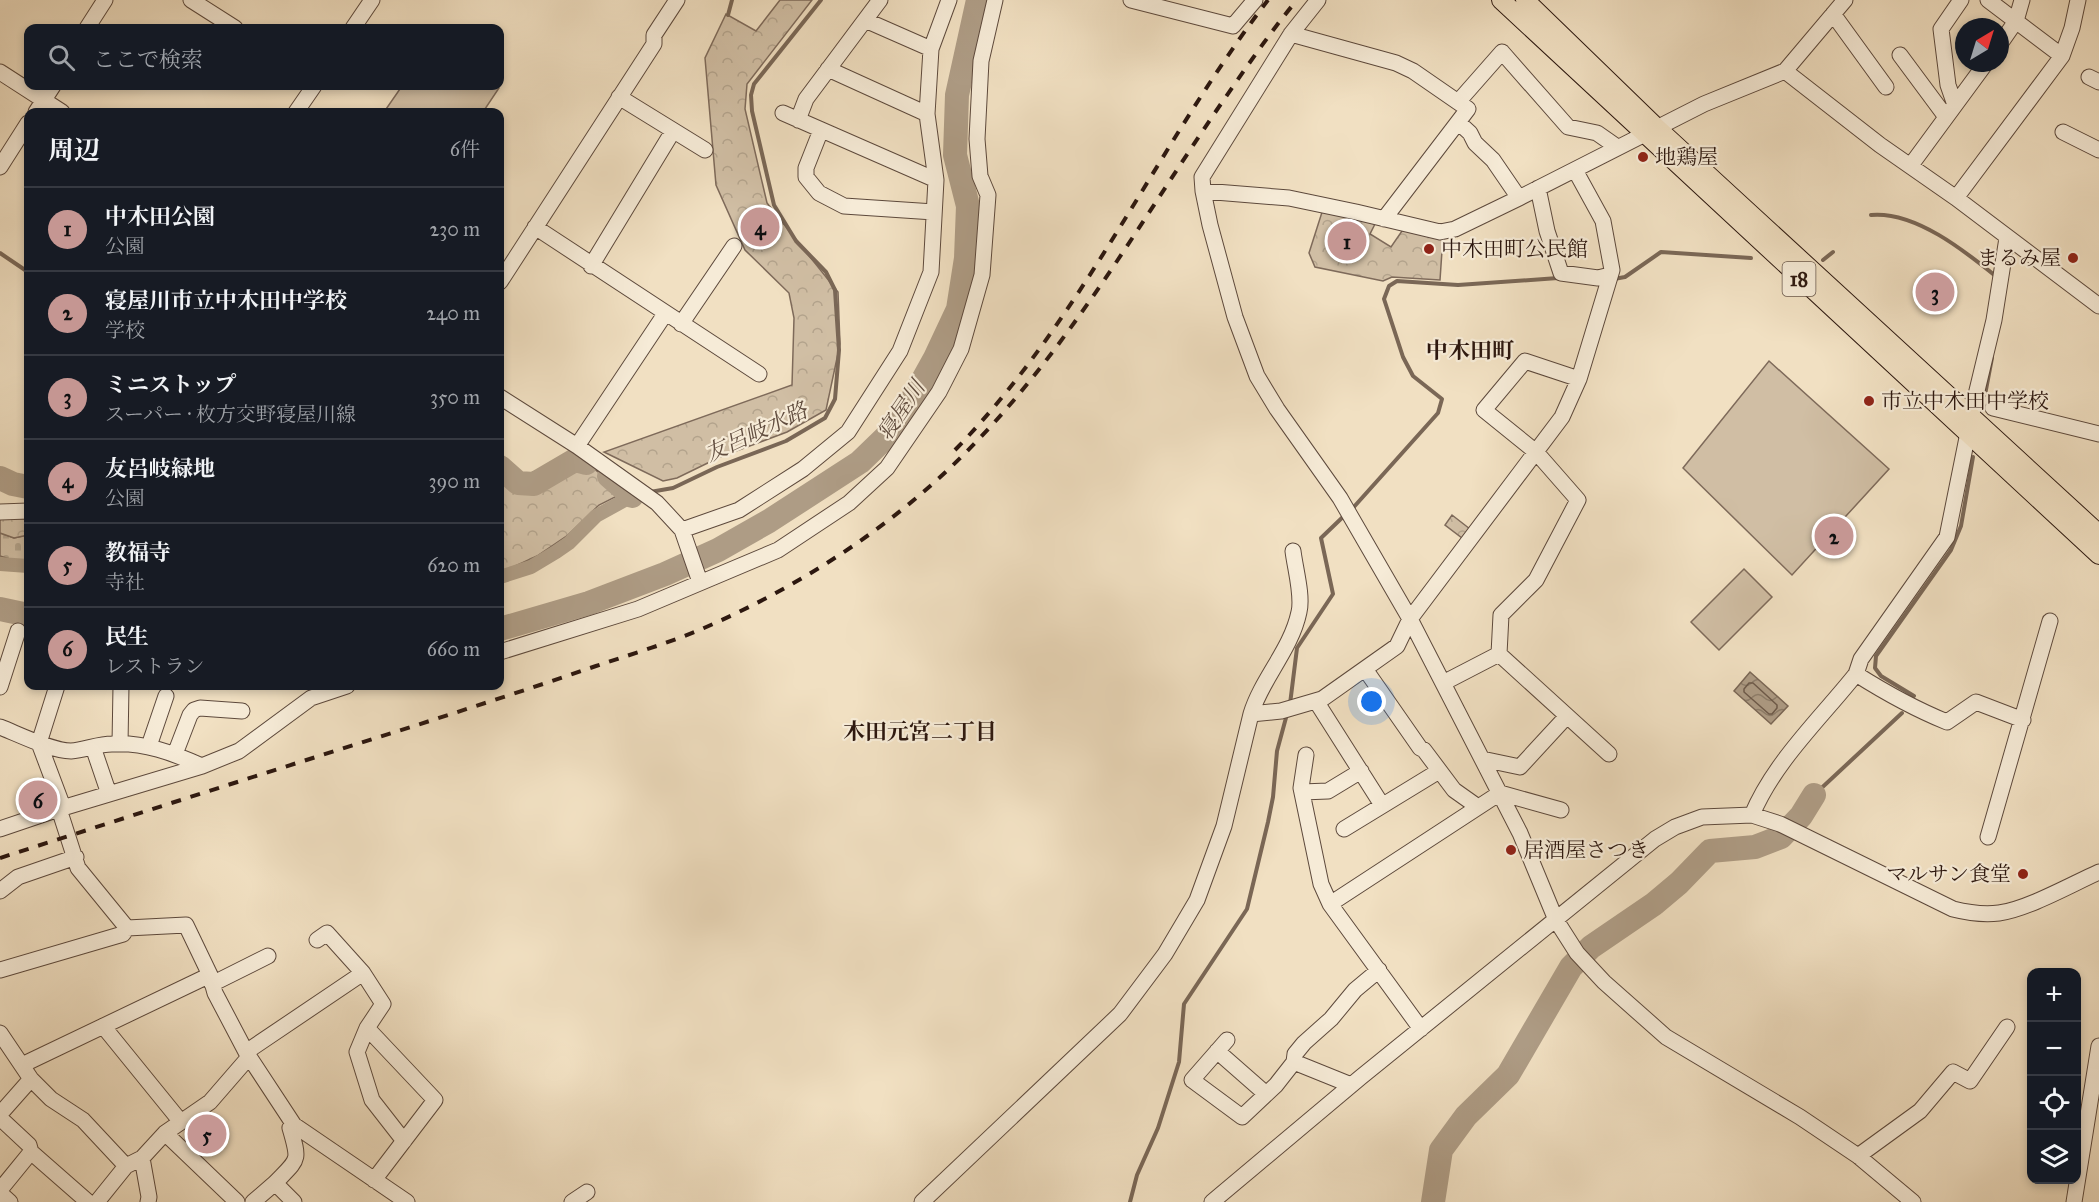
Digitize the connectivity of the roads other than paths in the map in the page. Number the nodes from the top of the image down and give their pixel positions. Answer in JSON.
{"nodes":[{"id":1,"x":105,"y":0,"type":"edge"},
{"id":2,"x":191,"y":0,"type":"edge"},
{"id":3,"x":372,"y":0,"type":"edge"},
{"id":4,"x":677,"y":0,"type":"edge"},
{"id":5,"x":880,"y":0,"type":"edge"},
{"id":6,"x":950,"y":0,"type":"edge"},
{"id":7,"x":995,"y":0,"type":"edge"},
{"id":8,"x":1131,"y":0,"type":"edge"},
{"id":9,"x":1255,"y":0,"type":"edge"},
{"id":10,"x":1501,"y":0,"type":"edge"},
{"id":11,"x":1525,"y":0,"type":"edge"},
{"id":12,"x":1845,"y":0,"type":"edge"},
{"id":13,"x":1961,"y":0,"type":"edge"},
{"id":14,"x":1988,"y":0,"type":"edge"},
{"id":15,"x":2022,"y":0,"type":"edge"},
{"id":16,"x":2078,"y":0,"type":"edge"},
{"id":17,"x":1316,"y":1,"type":"edge"},
{"id":18,"x":1833,"y":14,"type":"junction"},
{"id":19,"x":865,"y":20,"type":"junction"},
{"id":20,"x":2016,"y":21,"type":"junction"},
{"id":21,"x":90,"y":24,"type":"edge"},
{"id":22,"x":229,"y":24,"type":"edge"},
{"id":23,"x":356,"y":24,"type":"edge"},
{"id":24,"x":2009,"y":31,"type":"edge"},
{"id":25,"x":1291,"y":34,"type":"junction"},
{"id":26,"x":931,"y":49,"type":"junction"},
{"id":27,"x":1900,"y":55,"type":"dead end"},
{"id":28,"x":2062,"y":56,"type":"junction"},
{"id":29,"x":828,"y":69,"type":"junction"},
{"id":30,"x":1785,"y":71,"type":"junction"},
{"id":31,"x":0,"y":72,"type":"edge"},
{"id":32,"x":1979,"y":72,"type":"edge"},
{"id":33,"x":1886,"y":87,"type":"dead end"},
{"id":34,"x":50,"y":90,"type":"edge"},
{"id":35,"x":311,"y":90,"type":"edge"},
{"id":36,"x":619,"y":97,"type":"junction"},
{"id":37,"x":1458,"y":102,"type":"junction"},
{"id":38,"x":40,"y":106,"type":"edge"},
{"id":39,"x":299,"y":108,"type":"edge"},
{"id":40,"x":1951,"y":111,"type":"junction"},
{"id":41,"x":783,"y":113,"type":"dead end"},
{"id":42,"x":927,"y":114,"type":"junction"},
{"id":43,"x":798,"y":120,"type":"junction"},
{"id":44,"x":1458,"y":122,"type":"junction"},
{"id":45,"x":24,"y":129,"type":"edge"},
{"id":46,"x":674,"y":130,"type":"junction"},
{"id":47,"x":821,"y":130,"type":"junction"},
{"id":48,"x":1651,"y":132,"type":"junction"},
{"id":49,"x":2063,"y":132,"type":"dead end"},
{"id":50,"x":1617,"y":147,"type":"junction"},
{"id":51,"x":705,"y":150,"type":"dead end"},
{"id":52,"x":2099,"y":150,"type":"edge"},
{"id":53,"x":1911,"y":165,"type":"junction"},
{"id":54,"x":0,"y":167,"type":"edge"},
{"id":55,"x":1575,"y":170,"type":"junction"},
{"id":56,"x":936,"y":180,"type":"junction"},
{"id":57,"x":1538,"y":188,"type":"junction"},
{"id":58,"x":1203,"y":191,"type":"junction"},
{"id":59,"x":1519,"y":198,"type":"junction"},
{"id":60,"x":1956,"y":198,"type":"junction"},
{"id":61,"x":934,"y":212,"type":"junction"},
{"id":62,"x":1384,"y":219,"type":"junction"},
{"id":63,"x":535,"y":227,"type":"junction"},
{"id":64,"x":2007,"y":238,"type":"junction"},
{"id":65,"x":734,"y":246,"type":"dead end"},
{"id":66,"x":591,"y":266,"type":"junction"},
{"id":67,"x":504,"y":276,"type":"edge"},
{"id":68,"x":1609,"y":278,"type":"junction"},
{"id":69,"x":2099,"y":306,"type":"edge"},
{"id":70,"x":665,"y":314,"type":"junction"},
{"id":71,"x":681,"y":324,"type":"junction"},
{"id":72,"x":759,"y":374,"type":"dead end"},
{"id":73,"x":1579,"y":379,"type":"junction"},
{"id":74,"x":504,"y":400,"type":"edge"},
{"id":75,"x":1993,"y":408,"type":"dead end"},
{"id":76,"x":1970,"y":427,"type":"junction"},
{"id":77,"x":2099,"y":434,"type":"edge"},
{"id":78,"x":577,"y":446,"type":"junction"},
{"id":79,"x":1536,"y":452,"type":"junction"},
{"id":80,"x":24,"y":511,"type":"edge"},
{"id":81,"x":0,"y":512,"type":"edge"},
{"id":82,"x":682,"y":530,"type":"junction"},
{"id":83,"x":2099,"y":534,"type":"edge"},
{"id":84,"x":1293,"y":551,"type":"dead end"},
{"id":85,"x":2099,"y":555,"type":"edge"},
{"id":86,"x":700,"y":582,"type":"junction"},
{"id":87,"x":1410,"y":619,"type":"junction"},
{"id":88,"x":2050,"y":621,"type":"dead end"},
{"id":89,"x":18,"y":631,"type":"dead end"},
{"id":90,"x":504,"y":651,"type":"edge"},
{"id":91,"x":1499,"y":654,"type":"junction"},
{"id":92,"x":1365,"y":669,"type":"junction"},
{"id":93,"x":1856,"y":674,"type":"junction"},
{"id":94,"x":1443,"y":683,"type":"junction"},
{"id":95,"x":0,"y":687,"type":"edge"},
{"id":96,"x":56,"y":690,"type":"edge"},
{"id":97,"x":121,"y":690,"type":"edge"},
{"id":98,"x":335,"y":690,"type":"edge"},
{"id":99,"x":166,"y":696,"type":"dead end"},
{"id":100,"x":1316,"y":701,"type":"junction"},
{"id":101,"x":242,"y":711,"type":"dead end"},
{"id":102,"x":1251,"y":714,"type":"junction"},
{"id":103,"x":1567,"y":716,"type":"junction"},
{"id":104,"x":2023,"y":720,"type":"junction"},
{"id":105,"x":0,"y":727,"type":"edge"},
{"id":106,"x":39,"y":742,"type":"junction"},
{"id":107,"x":120,"y":744,"type":"junction"},
{"id":108,"x":149,"y":746,"type":"junction"},
{"id":109,"x":93,"y":747,"type":"junction"},
{"id":110,"x":175,"y":754,"type":"junction"},
{"id":111,"x":1609,"y":754,"type":"dead end"},
{"id":112,"x":1306,"y":755,"type":"dead end"},
{"id":113,"x":1482,"y":759,"type":"junction"},
{"id":114,"x":202,"y":766,"type":"junction"},
{"id":115,"x":1361,"y":771,"type":"junction"},
{"id":116,"x":1439,"y":771,"type":"junction"},
{"id":117,"x":1302,"y":792,"type":"junction"},
{"id":118,"x":1500,"y":793,"type":"junction"},
{"id":119,"x":109,"y":794,"type":"junction"},
{"id":120,"x":1382,"y":805,"type":"junction"},
{"id":121,"x":1478,"y":807,"type":"junction"},
{"id":122,"x":61,"y":808,"type":"junction"},
{"id":123,"x":1561,"y":810,"type":"dead end"},
{"id":124,"x":1752,"y":815,"type":"junction"},
{"id":125,"x":1344,"y":828,"type":"dead end"},
{"id":126,"x":0,"y":829,"type":"edge"},
{"id":127,"x":1988,"y":837,"type":"dead end"},
{"id":128,"x":76,"y":857,"type":"junction"},
{"id":129,"x":2099,"y":872,"type":"edge"},
{"id":130,"x":0,"y":891,"type":"edge"},
{"id":131,"x":1330,"y":904,"type":"junction"},
{"id":132,"x":1556,"y":920,"type":"junction"},
{"id":133,"x":127,"y":928,"type":"junction"},
{"id":134,"x":317,"y":940,"type":"dead end"},
{"id":135,"x":268,"y":956,"type":"dead end"},
{"id":136,"x":0,"y":970,"type":"edge"},
{"id":137,"x":1379,"y":970,"type":"junction"},
{"id":138,"x":363,"y":973,"type":"junction"},
{"id":139,"x":211,"y":980,"type":"junction"},
{"id":140,"x":103,"y":1026,"type":"junction"},
{"id":141,"x":2007,"y":1027,"type":"dead end"},
{"id":142,"x":367,"y":1028,"type":"junction"},
{"id":143,"x":1421,"y":1029,"type":"junction"},
{"id":144,"x":0,"y":1033,"type":"edge"},
{"id":145,"x":2099,"y":1046,"type":"edge"},
{"id":146,"x":247,"y":1055,"type":"junction"},
{"id":147,"x":1294,"y":1062,"type":"junction"},
{"id":148,"x":22,"y":1065,"type":"junction"},
{"id":149,"x":31,"y":1079,"type":"junction"},
{"id":150,"x":1351,"y":1085,"type":"junction"},
{"id":151,"x":1266,"y":1094,"type":"junction"},
{"id":152,"x":0,"y":1116,"type":"edge"},
{"id":153,"x":181,"y":1122,"type":"junction"},
{"id":154,"x":294,"y":1125,"type":"junction"},
{"id":155,"x":165,"y":1133,"type":"junction"},
{"id":156,"x":404,"y":1141,"type":"junction"},
{"id":157,"x":31,"y":1152,"type":"junction"},
{"id":158,"x":1858,"y":1156,"type":"junction"},
{"id":159,"x":142,"y":1158,"type":"junction"},
{"id":160,"x":126,"y":1166,"type":"junction"},
{"id":161,"x":374,"y":1180,"type":"junction"},
{"id":162,"x":275,"y":1183,"type":"junction"},
{"id":163,"x":0,"y":1192,"type":"edge"},
{"id":164,"x":587,"y":1192,"type":"dead end"},
{"id":165,"x":148,"y":1196,"type":"edge"},
{"id":166,"x":10,"y":1202,"type":"edge"},
{"id":167,"x":88,"y":1202,"type":"edge"},
{"id":168,"x":98,"y":1202,"type":"edge"},
{"id":169,"x":161,"y":1202,"type":"edge"},
{"id":170,"x":237,"y":1202,"type":"edge"},
{"id":171,"x":253,"y":1202,"type":"edge"},
{"id":172,"x":294,"y":1202,"type":"edge"},
{"id":173,"x":407,"y":1202,"type":"edge"},
{"id":174,"x":572,"y":1202,"type":"edge"},
{"id":175,"x":922,"y":1202,"type":"edge"},
{"id":176,"x":1212,"y":1202,"type":"edge"},
{"id":177,"x":1913,"y":1202,"type":"edge"},
{"id":178,"x":2074,"y":1202,"type":"edge"}],
"edges":[{"from":1,"to":21,"type":"street"},
{"from":2,"to":22,"type":"street"},
{"from":3,"to":23,"type":"street"},
{"from":4,"to":36,"type":"street"},
{"from":5,"to":19,"type":"street"},
{"from":6,"to":26,"type":"street"},
{"from":7,"to":86,"type":"street"},
{"from":8,"to":9,"type":"street"},
{"from":10,"to":48,"type":"main road","number":"18"},
{"from":11,"to":48,"type":"main road","number":"18"},
{"from":12,"to":18,"type":"street"},
{"from":13,"to":40,"type":"street"},
{"from":14,"to":20,"type":"street"},
{"from":15,"to":20,"type":"street"},
{"from":16,"to":28,"type":"street"},
{"from":17,"to":25,"type":"street"},
{"from":18,"to":30,"type":"street"},
{"from":18,"to":33,"type":"street"},
{"from":19,"to":26,"type":"street"},
{"from":19,"to":29,"type":"street"},
{"from":20,"to":24,"type":"street"},
{"from":20,"to":28,"type":"street"},
{"from":25,"to":37,"type":"street"},
{"from":25,"to":58,"type":"street"},
{"from":26,"to":42,"type":"street"},
{"from":27,"to":40,"type":"street"},
{"from":28,"to":60,"type":"street"},
{"from":29,"to":42,"type":"street"},
{"from":29,"to":43,"type":"street"},
{"from":30,"to":48,"type":"street"},
{"from":30,"to":53,"type":"street"},
{"from":31,"to":38,"type":"street"},
{"from":32,"to":40,"type":"street"},
{"from":34,"to":38,"type":"street"},
{"from":35,"to":39,"type":"street"},
{"from":36,"to":46,"type":"street"},
{"from":36,"to":63,"type":"street"},
{"from":37,"to":44,"type":"street"},
{"from":37,"to":50,"type":"street"},
{"from":40,"to":53,"type":"street"},
{"from":41,"to":43,"type":"street"},
{"from":42,"to":56,"type":"street"},
{"from":43,"to":47,"type":"street"},
{"from":44,"to":59,"type":"street"},
{"from":44,"to":62,"type":"street"},
{"from":45,"to":54,"type":"street"},
{"from":46,"to":51,"type":"street"},
{"from":46,"to":66,"type":"street"},
{"from":47,"to":56,"type":"street"},
{"from":47,"to":61,"type":"street"},
{"from":48,"to":50,"type":"street"},
{"from":48,"to":76,"type":"main road","number":"18"},
{"from":49,"to":52,"type":"street"},
{"from":50,"to":55,"type":"street"},
{"from":53,"to":60,"type":"street"},
{"from":55,"to":57,"type":"street"},
{"from":55,"to":68,"type":"street"},
{"from":56,"to":61,"type":"street"},
{"from":57,"to":59,"type":"street"},
{"from":57,"to":68,"type":"street"},
{"from":58,"to":62,"type":"street"},
{"from":58,"to":87,"type":"street"},
{"from":59,"to":62,"type":"street"},
{"from":60,"to":64,"type":"street"},
{"from":61,"to":82,"type":"street"},
{"from":63,"to":66,"type":"street"},
{"from":63,"to":67,"type":"street"},
{"from":64,"to":69,"type":"street"},
{"from":64,"to":76,"type":"street"},
{"from":65,"to":71,"type":"street"},
{"from":66,"to":70,"type":"street"},
{"from":68,"to":73,"type":"street"},
{"from":70,"to":71,"type":"street"},
{"from":70,"to":78,"type":"street"},
{"from":71,"to":72,"type":"street"},
{"from":73,"to":79,"type":"street"},
{"from":73,"to":79,"type":"street"},
{"from":74,"to":78,"type":"street"},
{"from":75,"to":77,"type":"street"},
{"from":76,"to":83,"type":"main road","number":"18"},
{"from":76,"to":85,"type":"main road","number":"18"},
{"from":76,"to":93,"type":"street"},
{"from":78,"to":82,"type":"street"},
{"from":79,"to":87,"type":"street"},
{"from":79,"to":91,"type":"street"},
{"from":80,"to":81,"type":"street"},
{"from":82,"to":86,"type":"street"},
{"from":84,"to":102,"type":"street"},
{"from":86,"to":90,"type":"street"},
{"from":87,"to":92,"type":"street"},
{"from":87,"to":94,"type":"street"},
{"from":88,"to":104,"type":"street"},
{"from":89,"to":95,"type":"street"},
{"from":91,"to":94,"type":"street"},
{"from":91,"to":103,"type":"street"},
{"from":92,"to":100,"type":"street"},
{"from":92,"to":116,"type":"street"},
{"from":93,"to":104,"type":"street"},
{"from":93,"to":124,"type":"street"},
{"from":94,"to":113,"type":"street"},
{"from":96,"to":106,"type":"street"},
{"from":97,"to":107,"type":"street"},
{"from":98,"to":114,"type":"street"},
{"from":99,"to":108,"type":"street"},
{"from":100,"to":102,"type":"street"},
{"from":100,"to":115,"type":"street"},
{"from":101,"to":110,"type":"street"},
{"from":102,"to":175,"type":"street"},
{"from":103,"to":111,"type":"street"},
{"from":103,"to":113,"type":"street"},
{"from":104,"to":127,"type":"street"},
{"from":105,"to":106,"type":"street"},
{"from":106,"to":109,"type":"street"},
{"from":106,"to":122,"type":"street"},
{"from":107,"to":108,"type":"street"},
{"from":107,"to":109,"type":"street"},
{"from":108,"to":110,"type":"street"},
{"from":109,"to":119,"type":"street"},
{"from":110,"to":114,"type":"street"},
{"from":112,"to":117,"type":"street"},
{"from":113,"to":118,"type":"street"},
{"from":114,"to":119,"type":"street"},
{"from":115,"to":117,"type":"street"},
{"from":115,"to":120,"type":"street"},
{"from":116,"to":120,"type":"street"},
{"from":116,"to":121,"type":"street"},
{"from":117,"to":131,"type":"street"},
{"from":118,"to":121,"type":"street"},
{"from":118,"to":123,"type":"street"},
{"from":118,"to":132,"type":"street"},
{"from":119,"to":122,"type":"street"},
{"from":120,"to":125,"type":"street"},
{"from":121,"to":131,"type":"street"},
{"from":122,"to":126,"type":"street"},
{"from":122,"to":128,"type":"street"},
{"from":124,"to":129,"type":"street"},
{"from":124,"to":132,"type":"street"},
{"from":128,"to":130,"type":"street"},
{"from":128,"to":133,"type":"street"},
{"from":131,"to":137,"type":"street"},
{"from":132,"to":143,"type":"street"},
{"from":132,"to":158,"type":"street"},
{"from":133,"to":136,"type":"street"},
{"from":133,"to":139,"type":"street"},
{"from":134,"to":138,"type":"street"},
{"from":135,"to":139,"type":"street"},
{"from":137,"to":143,"type":"street"},
{"from":137,"to":147,"type":"street"},
{"from":138,"to":142,"type":"street"},
{"from":138,"to":146,"type":"street"},
{"from":139,"to":140,"type":"street"},
{"from":139,"to":146,"type":"street"},
{"from":140,"to":148,"type":"street"},
{"from":140,"to":153,"type":"street"},
{"from":141,"to":158,"type":"street"},
{"from":142,"to":156,"type":"street"},
{"from":142,"to":156,"type":"street"},
{"from":143,"to":150,"type":"street"},
{"from":144,"to":148,"type":"street"},
{"from":145,"to":178,"type":"street"},
{"from":146,"to":153,"type":"street"},
{"from":146,"to":154,"type":"street"},
{"from":147,"to":150,"type":"street"},
{"from":147,"to":151,"type":"street"},
{"from":148,"to":149,"type":"street"},
{"from":149,"to":152,"type":"street"},
{"from":149,"to":160,"type":"street"},
{"from":150,"to":176,"type":"street"},
{"from":151,"to":151,"type":"street"},
{"from":152,"to":157,"type":"street"},
{"from":153,"to":155,"type":"street"},
{"from":154,"to":161,"type":"street"},
{"from":154,"to":162,"type":"street"},
{"from":155,"to":159,"type":"street"},
{"from":155,"to":170,"type":"street"},
{"from":156,"to":161,"type":"street"},
{"from":157,"to":163,"type":"street"},
{"from":157,"to":167,"type":"street"},
{"from":158,"to":177,"type":"street"},
{"from":159,"to":160,"type":"street"},
{"from":159,"to":165,"type":"street"},
{"from":160,"to":168,"type":"street"},
{"from":161,"to":173,"type":"street"},
{"from":162,"to":171,"type":"street"},
{"from":162,"to":172,"type":"street"},
{"from":163,"to":166,"type":"street"},
{"from":164,"to":174,"type":"street"},
{"from":165,"to":169,"type":"street"}]}
